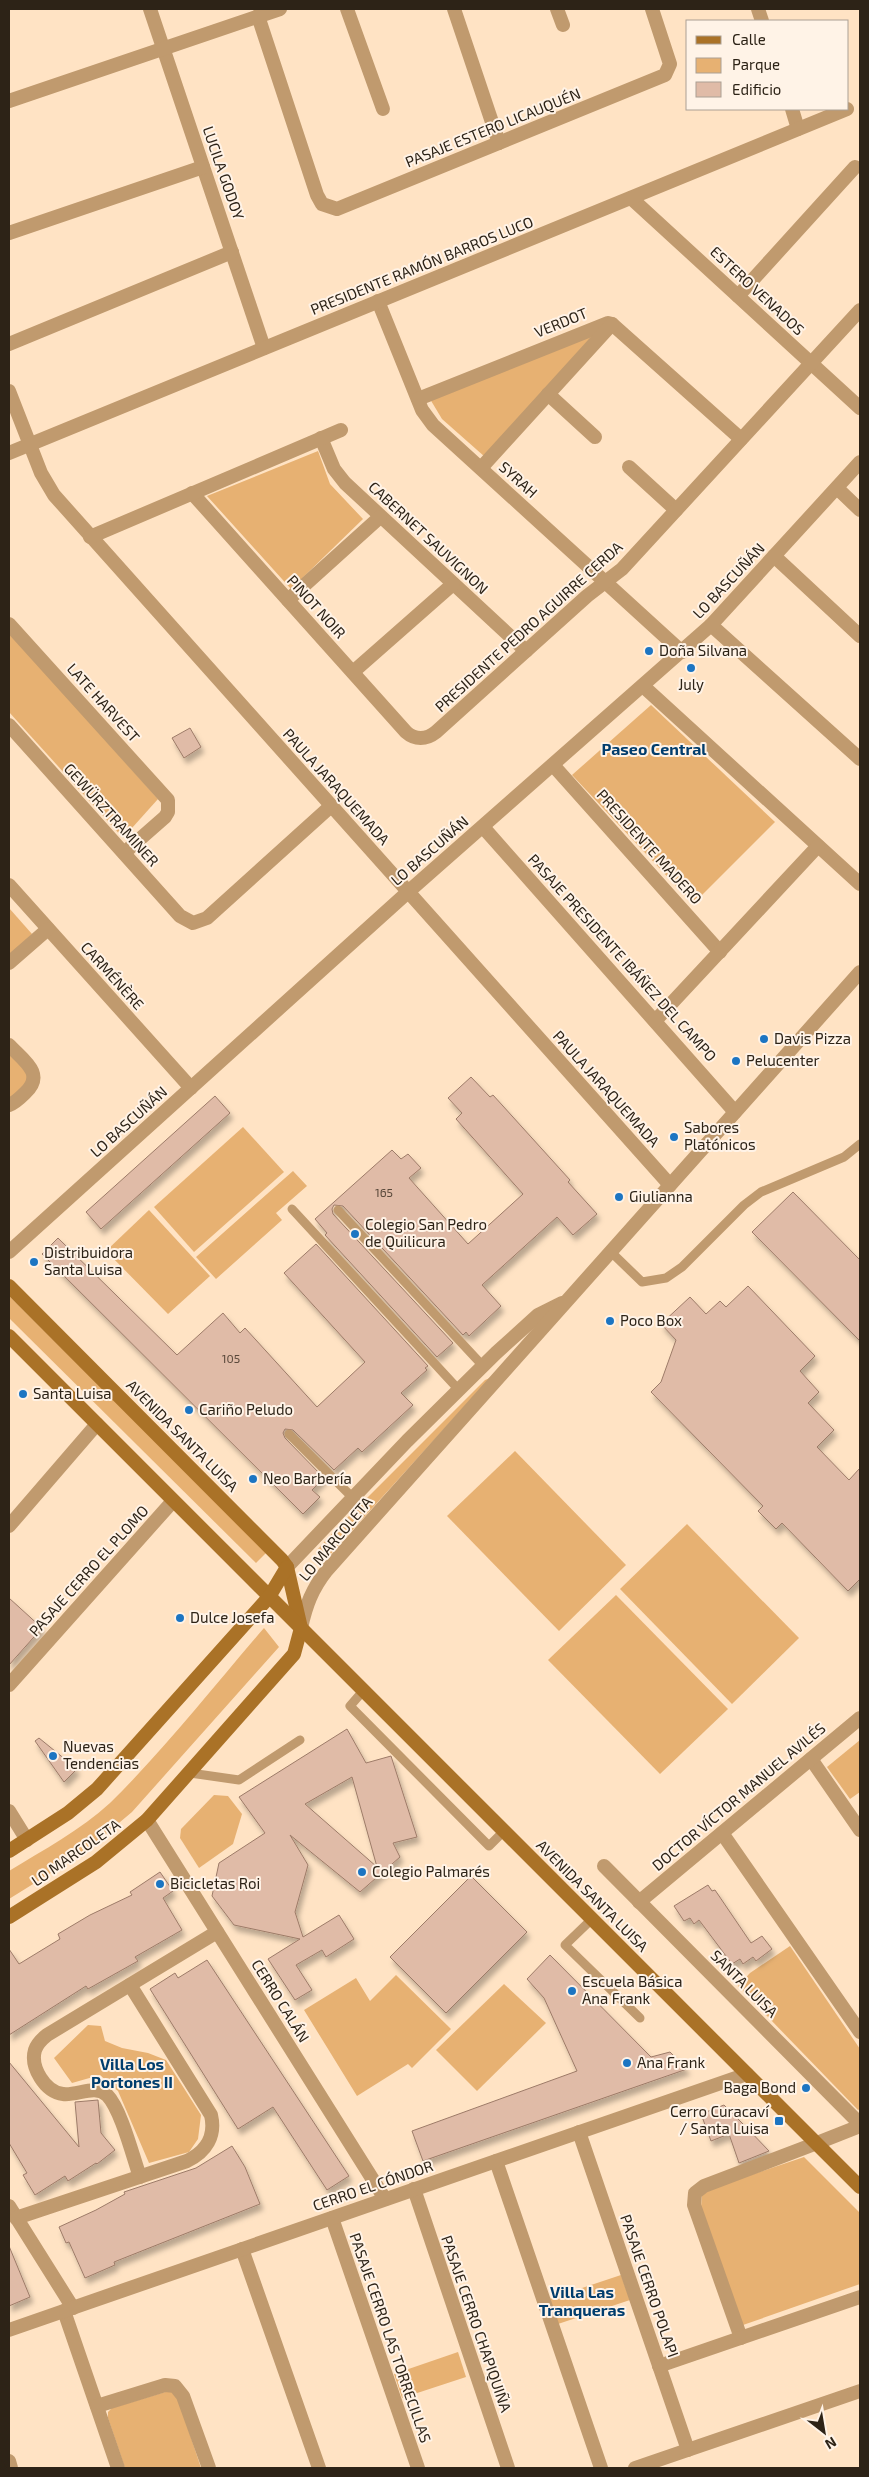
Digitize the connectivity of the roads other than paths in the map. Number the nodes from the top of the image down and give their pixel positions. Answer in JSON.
{"nodes":[{"id":1,"x":150,"y":9,"type":"edge"},
{"id":2,"x":280,"y":9,"type":"edge"},
{"id":3,"x":347,"y":9,"type":"edge"},
{"id":4,"x":454,"y":9,"type":"edge"},
{"id":5,"x":557,"y":9,"type":"edge"},
{"id":6,"x":652,"y":9,"type":"edge"},
{"id":7,"x":258,"y":16,"type":"junction"},
{"id":8,"x":563,"y":25,"type":"dead end"},
{"id":9,"x":164,"y":48,"type":"junction"},
{"id":10,"x":9,"y":101,"type":"edge"},
{"id":11,"x":382,"y":109,"type":"dead end"},
{"id":12,"x":792,"y":110,"type":"edge"},
{"id":13,"x":844,"y":110,"type":"edge"},
{"id":14,"x":798,"y":128,"type":"junction"},
{"id":15,"x":499,"y":143,"type":"junction"},
{"id":16,"x":855,"y":167,"type":"dead end"},
{"id":17,"x":204,"y":168,"type":"junction"},
{"id":18,"x":631,"y":198,"type":"junction"},
{"id":19,"x":9,"y":233,"type":"edge"},
{"id":20,"x":232,"y":252,"type":"junction"},
{"id":21,"x":738,"y":296,"type":"junction"},
{"id":22,"x":378,"y":301,"type":"junction"},
{"id":23,"x":860,"y":310,"type":"edge"},
{"id":24,"x":612,"y":324,"type":"junction"},
{"id":25,"x":9,"y":344,"type":"edge"},
{"id":26,"x":264,"y":348,"type":"junction"},
{"id":27,"x":811,"y":363,"type":"junction"},
{"id":28,"x":9,"y":391,"type":"edge"},
{"id":29,"x":548,"y":394,"type":"junction"},
{"id":30,"x":418,"y":399,"type":"junction"},
{"id":31,"x":860,"y":408,"type":"edge"},
{"id":32,"x":341,"y":430,"type":"dead end"},
{"id":33,"x":596,"y":436,"type":"dead end"},
{"id":34,"x":321,"y":438,"type":"junction"},
{"id":35,"x":741,"y":439,"type":"junction"},
{"id":36,"x":30,"y":444,"type":"junction"},
{"id":37,"x":9,"y":453,"type":"edge"},
{"id":38,"x":860,"y":462,"type":"edge"},
{"id":39,"x":629,"y":467,"type":"dead end"},
{"id":40,"x":481,"y":468,"type":"junction"},
{"id":41,"x":837,"y":488,"type":"junction"},
{"id":42,"x":192,"y":493,"type":"junction"},
{"id":43,"x":676,"y":510,"type":"junction"},
{"id":44,"x":860,"y":510,"type":"edge"},
{"id":45,"x":380,"y":516,"type":"junction"},
{"id":46,"x":90,"y":537,"type":"junction"},
{"id":47,"x":774,"y":556,"type":"junction"},
{"id":48,"x":606,"y":582,"type":"junction"},
{"id":49,"x":453,"y":584,"type":"junction"},
{"id":50,"x":288,"y":600,"type":"junction"},
{"id":51,"x":9,"y":624,"type":"edge"},
{"id":52,"x":711,"y":625,"type":"junction"},
{"id":53,"x":860,"y":636,"type":"edge"},
{"id":54,"x":526,"y":651,"type":"junction"},
{"id":55,"x":682,"y":652,"type":"junction"},
{"id":56,"x":353,"y":672,"type":"junction"},
{"id":57,"x":643,"y":686,"type":"junction"},
{"id":58,"x":9,"y":725,"type":"edge"},
{"id":59,"x":419,"y":738,"type":"joint"},
{"id":60,"x":860,"y":759,"type":"edge"},
{"id":61,"x":553,"y":765,"type":"junction"},
{"id":62,"x":331,"y":806,"type":"junction"},
{"id":63,"x":483,"y":826,"type":"junction"},
{"id":64,"x":818,"y":846,"type":"junction"},
{"id":65,"x":124,"y":853,"type":"junction"},
{"id":66,"x":860,"y":884,"type":"edge"},
{"id":67,"x":9,"y":885,"type":"edge"},
{"id":68,"x":408,"y":892,"type":"junction"},
{"id":69,"x":48,"y":929,"type":"junction"},
{"id":70,"x":720,"y":952,"type":"junction"},
{"id":71,"x":9,"y":963,"type":"edge"},
{"id":72,"x":860,"y":972,"type":"edge"},
{"id":73,"x":655,"y":1021,"type":"junction"},
{"id":74,"x":9,"y":1045,"type":"edge"},
{"id":75,"x":190,"y":1088,"type":"junction"},
{"id":76,"x":9,"y":1105,"type":"edge"},
{"id":77,"x":735,"y":1112,"type":"junction"},
{"id":78,"x":860,"y":1144,"type":"edge"},
{"id":79,"x":670,"y":1185,"type":"junction"},
{"id":80,"x":292,"y":1209,"type":"dead end"},
{"id":81,"x":338,"y":1210,"type":"dead end"},
{"id":82,"x":9,"y":1252,"type":"edge"},
{"id":83,"x":611,"y":1252,"type":"junction"},
{"id":84,"x":9,"y":1286,"type":"edge"},
{"id":85,"x":567,"y":1301,"type":"junction"},
{"id":86,"x":10,"y":1340,"type":"edge"},
{"id":87,"x":483,"y":1366,"type":"junction"},
{"id":88,"x":459,"y":1390,"type":"junction"},
{"id":89,"x":97,"y":1424,"type":"junction"},
{"id":90,"x":289,"y":1434,"type":"dead end"},
{"id":91,"x":353,"y":1498,"type":"junction"},
{"id":92,"x":174,"y":1501,"type":"junction"},
{"id":93,"x":9,"y":1526,"type":"edge"},
{"id":94,"x":287,"y":1567,"type":"junction"},
{"id":95,"x":268,"y":1597,"type":"junction"},
{"id":96,"x":301,"y":1628,"type":"junction"},
{"id":97,"x":9,"y":1685,"type":"edge"},
{"id":98,"x":363,"y":1691,"type":"junction"},
{"id":99,"x":860,"y":1718,"type":"edge"},
{"id":100,"x":300,"y":1740,"type":"dead end"},
{"id":101,"x":811,"y":1759,"type":"junction"},
{"id":102,"x":190,"y":1773,"type":"junction"},
{"id":103,"x":9,"y":1810,"type":"edge"},
{"id":104,"x":147,"y":1820,"type":"junction"},
{"id":105,"x":860,"y":1830,"type":"edge"},
{"id":106,"x":504,"y":1831,"type":"junction"},
{"id":107,"x":722,"y":1833,"type":"junction"},
{"id":108,"x":27,"y":1840,"type":"junction"},
{"id":109,"x":9,"y":1851,"type":"edge"},
{"id":110,"x":604,"y":1866,"type":"dead end"},
{"id":111,"x":639,"y":1902,"type":"junction"},
{"id":112,"x":9,"y":1917,"type":"edge"},
{"id":113,"x":592,"y":1919,"type":"junction"},
{"id":114,"x":217,"y":1932,"type":"junction"},
{"id":115,"x":130,"y":1985,"type":"junction"},
{"id":116,"x":640,"y":2018,"type":"dead end"},
{"id":117,"x":860,"y":2032,"type":"edge"},
{"id":118,"x":747,"y":2074,"type":"junction"},
{"id":119,"x":860,"y":2125,"type":"edge"},
{"id":120,"x":579,"y":2132,"type":"junction"},
{"id":121,"x":817,"y":2144,"type":"junction"},
{"id":122,"x":496,"y":2161,"type":"junction"},
{"id":123,"x":140,"y":2177,"type":"junction"},
{"id":124,"x":860,"y":2187,"type":"edge"},
{"id":125,"x":414,"y":2189,"type":"junction"},
{"id":126,"x":385,"y":2199,"type":"junction"},
{"id":127,"x":12,"y":2212,"type":"edge"},
{"id":128,"x":332,"y":2218,"type":"junction"},
{"id":129,"x":242,"y":2249,"type":"junction"},
{"id":130,"x":860,"y":2297,"type":"edge"},
{"id":131,"x":68,"y":2309,"type":"junction"},
{"id":132,"x":9,"y":2330,"type":"edge"},
{"id":133,"x":741,"y":2338,"type":"junction"},
{"id":134,"x":659,"y":2366,"type":"junction"},
{"id":135,"x":860,"y":2391,"type":"edge"},
{"id":136,"x":96,"y":2406,"type":"junction"},
{"id":137,"x":688,"y":2450,"type":"junction"},
{"id":138,"x":9,"y":2461,"type":"edge"},
{"id":139,"x":11,"y":2468,"type":"edge"},
{"id":140,"x":118,"y":2468,"type":"edge"},
{"id":141,"x":209,"y":2468,"type":"edge"},
{"id":142,"x":318,"y":2468,"type":"edge"},
{"id":143,"x":418,"y":2468,"type":"edge"},
{"id":144,"x":508,"y":2468,"type":"edge"},
{"id":145,"x":601,"y":2468,"type":"edge"},
{"id":146,"x":635,"y":2468,"type":"edge"}],
"edges":[{"from":1,"to":9,"type":"street","name":"LUCILA GODOY"},
{"from":2,"to":7,"type":"street"},
{"from":3,"to":11,"type":"street"},
{"from":4,"to":15,"type":"street"},
{"from":5,"to":8,"type":"street"},
{"from":6,"to":15,"type":"street","name":"PASAJE ESTERO LICAUQUÉN"},
{"from":7,"to":9,"type":"street"},
{"from":7,"to":15,"type":"street","name":"PASAJE ESTERO LICAUQUÉN"},
{"from":9,"to":10,"type":"street"},
{"from":9,"to":17,"type":"street","name":"LUCILA GODOY"},
{"from":12,"to":14,"type":"street"},
{"from":13,"to":14,"type":"street","name":"PRESIDENTE RAMÓN BARROS LUCO"},
{"from":14,"to":18,"type":"street","name":"PRESIDENTE RAMÓN BARROS LUCO"},
{"from":16,"to":21,"type":"street"},
{"from":17,"to":19,"type":"street"},
{"from":17,"to":20,"type":"street","name":"LUCILA GODOY"},
{"from":18,"to":21,"type":"street","name":"ESTERO VENADOS"},
{"from":18,"to":22,"type":"street","name":"PRESIDENTE RAMÓN BARROS LUCO"},
{"from":20,"to":25,"type":"street"},
{"from":20,"to":26,"type":"street","name":"LUCILA GODOY"},
{"from":21,"to":27,"type":"street","name":"ESTERO VENADOS"},
{"from":22,"to":26,"type":"street","name":"PRESIDENTE RAMÓN BARROS LUCO"},
{"from":22,"to":30,"type":"street","name":"SYRAH"},
{"from":23,"to":27,"type":"street","name":"PRESIDENTE PEDRO AGUIRRE CERDA"},
{"from":24,"to":29,"type":"street"},
{"from":24,"to":30,"type":"street","name":"VERDOT"},
{"from":24,"to":35,"type":"street"},
{"from":26,"to":36,"type":"street","name":"PRESIDENTE RAMÓN BARROS LUCO"},
{"from":27,"to":31,"type":"street","name":"ESTERO VENADOS"},
{"from":27,"to":35,"type":"street","name":"PRESIDENTE PEDRO AGUIRRE CERDA"},
{"from":28,"to":36,"type":"street","name":"PAULA JARAQUEMADA"},
{"from":29,"to":33,"type":"street"},
{"from":29,"to":40,"type":"street"},
{"from":30,"to":40,"type":"street","name":"SYRAH"},
{"from":32,"to":34,"type":"street"},
{"from":34,"to":42,"type":"street"},
{"from":34,"to":45,"type":"street","name":"CABERNET SAUVIGNON"},
{"from":35,"to":43,"type":"street","name":"PRESIDENTE PEDRO AGUIRRE CERDA"},
{"from":36,"to":37,"type":"street","name":"PRESIDENTE RAMÓN BARROS LUCO"},
{"from":36,"to":46,"type":"street","name":"PAULA JARAQUEMADA"},
{"from":38,"to":41,"type":"street","name":"LO BASCUÑÁN"},
{"from":39,"to":43,"type":"street"},
{"from":40,"to":48,"type":"street","name":"SYRAH"},
{"from":41,"to":44,"type":"street"},
{"from":41,"to":47,"type":"street","name":"LO BASCUÑÁN"},
{"from":42,"to":46,"type":"street"},
{"from":42,"to":50,"type":"street","name":"PINOT NOIR"},
{"from":43,"to":48,"type":"street","name":"PRESIDENTE PEDRO AGUIRRE CERDA"},
{"from":45,"to":49,"type":"street","name":"CABERNET SAUVIGNON"},
{"from":45,"to":50,"type":"street"},
{"from":46,"to":62,"type":"street","name":"PAULA JARAQUEMADA"},
{"from":47,"to":52,"type":"street","name":"LO BASCUÑÁN"},
{"from":47,"to":53,"type":"street"},
{"from":48,"to":54,"type":"street","name":"PRESIDENTE PEDRO AGUIRRE CERDA"},
{"from":48,"to":55,"type":"street","name":"SYRAH"},
{"from":49,"to":54,"type":"street","name":"CABERNET SAUVIGNON"},
{"from":49,"to":56,"type":"street"},
{"from":50,"to":56,"type":"street","name":"PINOT NOIR"},
{"from":51,"to":65,"type":"street","name":"LATE HARVEST"},
{"from":52,"to":55,"type":"street","name":"LO BASCUÑÁN"},
{"from":52,"to":60,"type":"street"},
{"from":54,"to":59,"type":"street","name":"PRESIDENTE PEDRO AGUIRRE CERDA"},
{"from":55,"to":57,"type":"street","name":"LO BASCUÑÁN"},
{"from":56,"to":59,"type":"street","name":"PINOT NOIR"},
{"from":57,"to":61,"type":"street","name":"LO BASCUÑÁN"},
{"from":57,"to":64,"type":"street"},
{"from":58,"to":65,"type":"street","name":"GEWÜRZTRAMINER"},
{"from":61,"to":63,"type":"street","name":"LO BASCUÑÁN"},
{"from":61,"to":70,"type":"street","name":"PRESIDENTE MADERO"},
{"from":62,"to":65,"type":"street","name":"GEWÜRZTRAMINER"},
{"from":62,"to":68,"type":"street","name":"PAULA JARAQUEMADA"},
{"from":63,"to":68,"type":"street","name":"LO BASCUÑÁN"},
{"from":63,"to":73,"type":"street","name":"PASAJE PRESIDENTE IBÁÑEZ DEL CAMPO"},
{"from":64,"to":66,"type":"street"},
{"from":64,"to":70,"type":"street"},
{"from":67,"to":69,"type":"street","name":"CARMÉNÈRE"},
{"from":68,"to":75,"type":"street","name":"LO BASCUÑÁN"},
{"from":68,"to":79,"type":"street","name":"PAULA JARAQUEMADA"},
{"from":69,"to":71,"type":"street"},
{"from":69,"to":75,"type":"street","name":"CARMÉNÈRE"},
{"from":70,"to":73,"type":"street"},
{"from":72,"to":77,"type":"street","name":"LO MARCOLETA"},
{"from":73,"to":77,"type":"street","name":"PASAJE PRESIDENTE IBÁÑEZ DEL CAMPO"},
{"from":74,"to":76,"type":"street"},
{"from":75,"to":82,"type":"street","name":"LO BASCUÑÁN"},
{"from":77,"to":79,"type":"street","name":"LO MARCOLETA"},
{"from":78,"to":83,"type":"lane"},
{"from":79,"to":83,"type":"street","name":"LO MARCOLETA"},
{"from":80,"to":88,"type":"lane"},
{"from":81,"to":87,"type":"lane"},
{"from":83,"to":85,"type":"street","name":"LO MARCOLETA"},
{"from":84,"to":94,"type":"main road","name":"AVENIDA SANTA LUISA"},
{"from":85,"to":87,"type":"street","name":"LO MARCOLETA"},
{"from":85,"to":96,"type":"street","name":"LO MARCOLETA"},
{"from":86,"to":89,"type":"main road","name":"AVENIDA SANTA LUISA"},
{"from":87,"to":88,"type":"street","name":"LO MARCOLETA"},
{"from":88,"to":91,"type":"street","name":"LO MARCOLETA"},
{"from":89,"to":92,"type":"main road","name":"AVENIDA SANTA LUISA"},
{"from":89,"to":93,"type":"street"},
{"from":90,"to":91,"type":"lane"},
{"from":91,"to":94,"type":"street","name":"LO MARCOLETA"},
{"from":92,"to":95,"type":"main road","name":"AVENIDA SANTA LUISA"},
{"from":92,"to":97,"type":"street","name":"PASAJE CERRO EL PLOMO"},
{"from":94,"to":95,"type":"main road","name":"LO MARCOLETA"},
{"from":94,"to":96,"type":"main road","name":"AVENIDA SANTA LUISA"},
{"from":95,"to":96,"type":"main road","name":"AVENIDA SANTA LUISA"},
{"from":95,"to":108,"type":"main road","name":"LO MARCOLETA"},
{"from":96,"to":98,"type":"main road","name":"AVENIDA SANTA LUISA"},
{"from":96,"to":102,"type":"main road","name":"LO MARCOLETA"},
{"from":98,"to":106,"type":"main road","name":"AVENIDA SANTA LUISA"},
{"from":98,"to":106,"type":"lane"},
{"from":99,"to":101,"type":"street","name":"DOCTOR VÍCTOR MANUEL AVILÉS"},
{"from":100,"to":102,"type":"lane"},
{"from":101,"to":105,"type":"street"},
{"from":101,"to":107,"type":"street","name":"DOCTOR VÍCTOR MANUEL AVILÉS"},
{"from":102,"to":104,"type":"main road","name":"LO MARCOLETA"},
{"from":103,"to":108,"type":"street"},
{"from":104,"to":112,"type":"main road","name":"LO MARCOLETA"},
{"from":104,"to":114,"type":"street","name":"CERRO CALÁN"},
{"from":106,"to":113,"type":"main road","name":"AVENIDA SANTA LUISA"},
{"from":107,"to":111,"type":"street","name":"DOCTOR VÍCTOR MANUEL AVILÉS"},
{"from":107,"to":117,"type":"street"},
{"from":108,"to":109,"type":"main road","name":"LO MARCOLETA"},
{"from":110,"to":111,"type":"street","name":"SANTA LUISA"},
{"from":111,"to":119,"type":"street","name":"SANTA LUISA"},
{"from":113,"to":116,"type":"lane"},
{"from":113,"to":118,"type":"main road","name":"AVENIDA SANTA LUISA"},
{"from":114,"to":115,"type":"street"},
{"from":114,"to":126,"type":"street","name":"CERRO CALÁN"},
{"from":115,"to":123,"type":"street"},
{"from":115,"to":123,"type":"street"},
{"from":118,"to":120,"type":"street","name":"CERRO EL CÓNDOR"},
{"from":118,"to":121,"type":"main road","name":"AVENIDA SANTA LUISA"},
{"from":119,"to":121,"type":"street"},
{"from":120,"to":122,"type":"street","name":"CERRO EL CÓNDOR"},
{"from":120,"to":134,"type":"street","name":"PASAJE CERRO POLAPI"},
{"from":121,"to":124,"type":"main road","name":"AVENIDA SANTA LUISA"},
{"from":121,"to":133,"type":"street"},
{"from":122,"to":125,"type":"street","name":"CERRO EL CÓNDOR"},
{"from":122,"to":145,"type":"street"},
{"from":123,"to":127,"type":"street"},
{"from":125,"to":126,"type":"street","name":"CERRO EL CÓNDOR"},
{"from":125,"to":144,"type":"street","name":"PASAJE CERRO CHAPIQUIÑA"},
{"from":126,"to":128,"type":"street","name":"CERRO EL CÓNDOR"},
{"from":127,"to":131,"type":"street"},
{"from":128,"to":129,"type":"street","name":"CERRO EL CÓNDOR"},
{"from":128,"to":143,"type":"street","name":"PASAJE CERRO LAS TORRECILLAS"},
{"from":129,"to":131,"type":"street","name":"CERRO EL CÓNDOR"},
{"from":129,"to":142,"type":"street"},
{"from":130,"to":133,"type":"street"},
{"from":131,"to":132,"type":"street","name":"CERRO EL CÓNDOR"},
{"from":131,"to":136,"type":"street"},
{"from":133,"to":134,"type":"street"},
{"from":134,"to":137,"type":"street","name":"PASAJE CERRO POLAPI"},
{"from":135,"to":137,"type":"street"},
{"from":136,"to":140,"type":"street"},
{"from":136,"to":141,"type":"street"},
{"from":137,"to":146,"type":"street"},
{"from":138,"to":139,"type":"street"}]}
